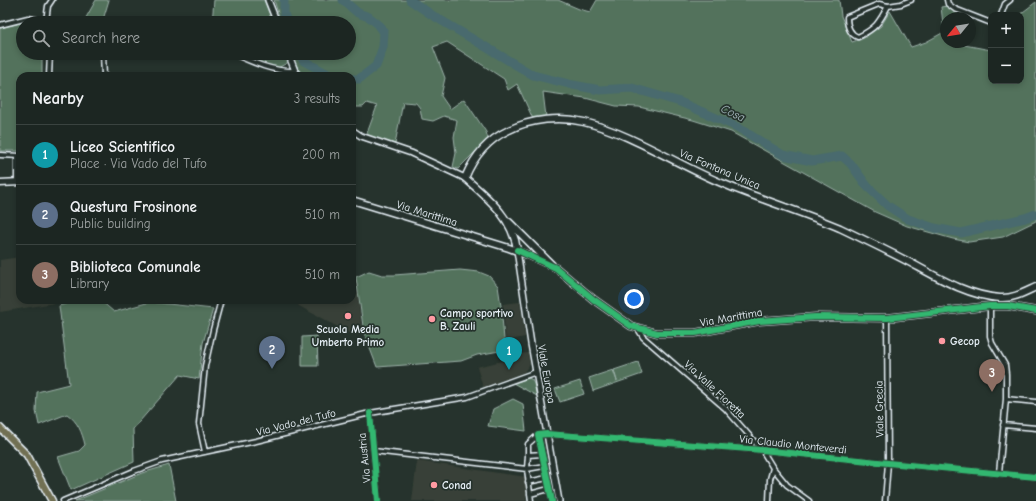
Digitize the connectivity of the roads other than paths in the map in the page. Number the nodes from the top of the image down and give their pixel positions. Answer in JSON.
{"nodes":[{"id":1,"x":52,"y":0,"type":"edge"},
{"id":2,"x":268,"y":0,"type":"edge"},
{"id":3,"x":911,"y":0,"type":"edge"},
{"id":4,"x":947,"y":0,"type":"edge"},
{"id":5,"x":1010,"y":0,"type":"edge"},
{"id":6,"x":888,"y":6,"type":"junction"},
{"id":7,"x":1002,"y":12,"type":"edge"},
{"id":8,"x":49,"y":16,"type":"edge"},
{"id":9,"x":274,"y":16,"type":"edge"},
{"id":10,"x":16,"y":21,"type":"edge"},
{"id":11,"x":988,"y":23,"type":"edge"},
{"id":12,"x":0,"y":25,"type":"edge"},
{"id":13,"x":50,"y":60,"type":"edge"},
{"id":14,"x":103,"y":60,"type":"edge"},
{"id":15,"x":247,"y":60,"type":"edge"},
{"id":16,"x":291,"y":60,"type":"edge"},
{"id":17,"x":49,"y":72,"type":"edge"},
{"id":18,"x":104,"y":72,"type":"edge"},
{"id":19,"x":286,"y":72,"type":"edge"},
{"id":20,"x":296,"y":72,"type":"edge"},
{"id":21,"x":356,"y":133,"type":"edge"},
{"id":22,"x":0,"y":155,"type":"edge"},
{"id":23,"x":16,"y":156,"type":"edge"},
{"id":24,"x":465,"y":178,"type":"junction"},
{"id":25,"x":16,"y":182,"type":"edge"},
{"id":26,"x":0,"y":183,"type":"edge"},
{"id":27,"x":356,"y":201,"type":"edge"},
{"id":28,"x":505,"y":218,"type":"junction"},
{"id":29,"x":517,"y":250,"type":"junction"},
{"id":30,"x":556,"y":268,"type":"junction"},
{"id":31,"x":1036,"y":287,"type":"edge"},
{"id":32,"x":975,"y":294,"type":"junction"},
{"id":33,"x":1019,"y":294,"type":"junction"},
{"id":34,"x":221,"y":304,"type":"edge"},
{"id":35,"x":990,"y":306,"type":"junction"},
{"id":36,"x":975,"y":308,"type":"junction"},
{"id":37,"x":1021,"y":308,"type":"junction"},
{"id":38,"x":1036,"y":311,"type":"edge"},
{"id":39,"x":886,"y":318,"type":"junction"},
{"id":40,"x":638,"y":329,"type":"junction"},
{"id":41,"x":536,"y":372,"type":"junction"},
{"id":42,"x":1006,"y":399,"type":"junction"},
{"id":43,"x":1036,"y":402,"type":"edge"},
{"id":44,"x":370,"y":414,"type":"junction"},
{"id":45,"x":1003,"y":425,"type":"junction"},
{"id":46,"x":0,"y":428,"type":"edge"},
{"id":47,"x":1036,"y":428,"type":"edge"},
{"id":48,"x":547,"y":434,"type":"junction"},
{"id":49,"x":538,"y":435,"type":"junction"},
{"id":50,"x":762,"y":450,"type":"junction"},
{"id":51,"x":374,"y":451,"type":"junction"},
{"id":52,"x":205,"y":452,"type":"junction"},
{"id":53,"x":542,"y":454,"type":"junction"},
{"id":54,"x":528,"y":455,"type":"junction"},
{"id":55,"x":888,"y":464,"type":"junction"},
{"id":56,"x":544,"y":466,"type":"junction"},
{"id":57,"x":773,"y":468,"type":"junction"},
{"id":58,"x":527,"y":469,"type":"junction"},
{"id":59,"x":999,"y":473,"type":"junction"},
{"id":60,"x":1036,"y":477,"type":"edge"},
{"id":61,"x":547,"y":478,"type":"junction"},
{"id":62,"x":528,"y":482,"type":"junction"},
{"id":63,"x":549,"y":489,"type":"junction"},
{"id":64,"x":530,"y":494,"type":"junction"},
{"id":65,"x":52,"y":501,"type":"edge"},
{"id":66,"x":57,"y":501,"type":"edge"},
{"id":67,"x":63,"y":501,"type":"edge"},
{"id":68,"x":378,"y":501,"type":"edge"},
{"id":69,"x":531,"y":501,"type":"edge"},
{"id":70,"x":552,"y":501,"type":"edge"},
{"id":71,"x":559,"y":501,"type":"edge"},
{"id":72,"x":768,"y":501,"type":"edge"},
{"id":73,"x":809,"y":501,"type":"edge"},
{"id":74,"x":885,"y":501,"type":"edge"}],
"edges":[{"from":1,"to":8,"type":"street"},
{"from":2,"to":9,"type":"street"},
{"from":3,"to":6,"type":"street"},
{"from":4,"to":11,"type":"street"},
{"from":5,"to":7,"type":"street"},
{"from":6,"to":6,"type":"street"},
{"from":10,"to":12,"type":"street"},
{"from":13,"to":17,"type":"street"},
{"from":14,"to":18,"type":"street"},
{"from":15,"to":19,"type":"street"},
{"from":16,"to":20,"type":"street"},
{"from":21,"to":24,"type":"street"},
{"from":22,"to":23,"type":"street"},
{"from":24,"to":28,"type":"main road"},
{"from":24,"to":32,"type":"main road","name":"Via Fontana Unica"},
{"from":25,"to":26,"type":"main road"},
{"from":27,"to":29,"type":"main road","name":"Via Marittima"},
{"from":28,"to":29,"type":"main road"},
{"from":28,"to":30,"type":"main road"},
{"from":29,"to":30,"type":"main road","name":"Via Marittima"},
{"from":29,"to":41,"type":"street","name":"Viale Europa"},
{"from":30,"to":40,"type":"main road","name":"Via Marittima"},
{"from":31,"to":33,"type":"main road","name":"Via Fontana Unica"},
{"from":32,"to":33,"type":"main road","name":"Via Fontana Unica"},
{"from":32,"to":36,"type":"main road"},
{"from":33,"to":37,"type":"main road"},
{"from":34,"to":52,"type":"street"},
{"from":35,"to":36,"type":"main road","name":"Via Marittima"},
{"from":35,"to":37,"type":"main road","name":"Via Marittima"},
{"from":35,"to":42,"type":"street"},
{"from":36,"to":39,"type":"main road","name":"Via Marittima"},
{"from":37,"to":38,"type":"main road","name":"Via Marittima"},
{"from":39,"to":40,"type":"main road","name":"Via Marittima"},
{"from":39,"to":55,"type":"street","name":"Viale Grecia"},
{"from":40,"to":50,"type":"street","name":"Via Valle Fioretta"},
{"from":41,"to":44,"type":"street","name":"Via Vado del Tufo"},
{"from":41,"to":48,"type":"street","name":"Viale Europa"},
{"from":42,"to":43,"type":"street"},
{"from":42,"to":45,"type":"street"},
{"from":44,"to":51,"type":"street","name":"Via Austria"},
{"from":44,"to":52,"type":"street","name":"Via Vado del Tufo"},
{"from":45,"to":47,"type":"street"},
{"from":45,"to":59,"type":"street"},
{"from":46,"to":65,"type":"main road"},
{"from":48,"to":49,"type":"street","name":"Via Claudio Monteverdi"},
{"from":48,"to":50,"type":"street","name":"Via Claudio Monteverdi"},
{"from":48,"to":71,"type":"street","name":"Viale Europa"},
{"from":49,"to":53,"type":"street"},
{"from":49,"to":54,"type":"street"},
{"from":50,"to":55,"type":"street","name":"Via Claudio Monteverdi"},
{"from":50,"to":57,"type":"street","name":"Via Valle Fioretta"},
{"from":51,"to":58,"type":"street"},
{"from":51,"to":68,"type":"street","name":"Via Austria"},
{"from":52,"to":67,"type":"street","name":"Via Vado del Tufo"},
{"from":53,"to":54,"type":"street"},
{"from":53,"to":56,"type":"street"},
{"from":54,"to":58,"type":"street"},
{"from":55,"to":59,"type":"street","name":"Via Claudio Monteverdi"},
{"from":55,"to":74,"type":"street","name":"Viale Grecia"},
{"from":56,"to":58,"type":"street"},
{"from":56,"to":61,"type":"street"},
{"from":57,"to":72,"type":"street"},
{"from":57,"to":73,"type":"street","name":"Via Valle Fioretta"},
{"from":58,"to":62,"type":"street"},
{"from":59,"to":60,"type":"street","name":"Via Claudio Monteverdi"},
{"from":61,"to":62,"type":"street"},
{"from":61,"to":63,"type":"street"},
{"from":62,"to":64,"type":"street"},
{"from":63,"to":64,"type":"street"},
{"from":63,"to":70,"type":"street"},
{"from":64,"to":69,"type":"street"},
{"from":65,"to":66,"type":"main road"}]}
